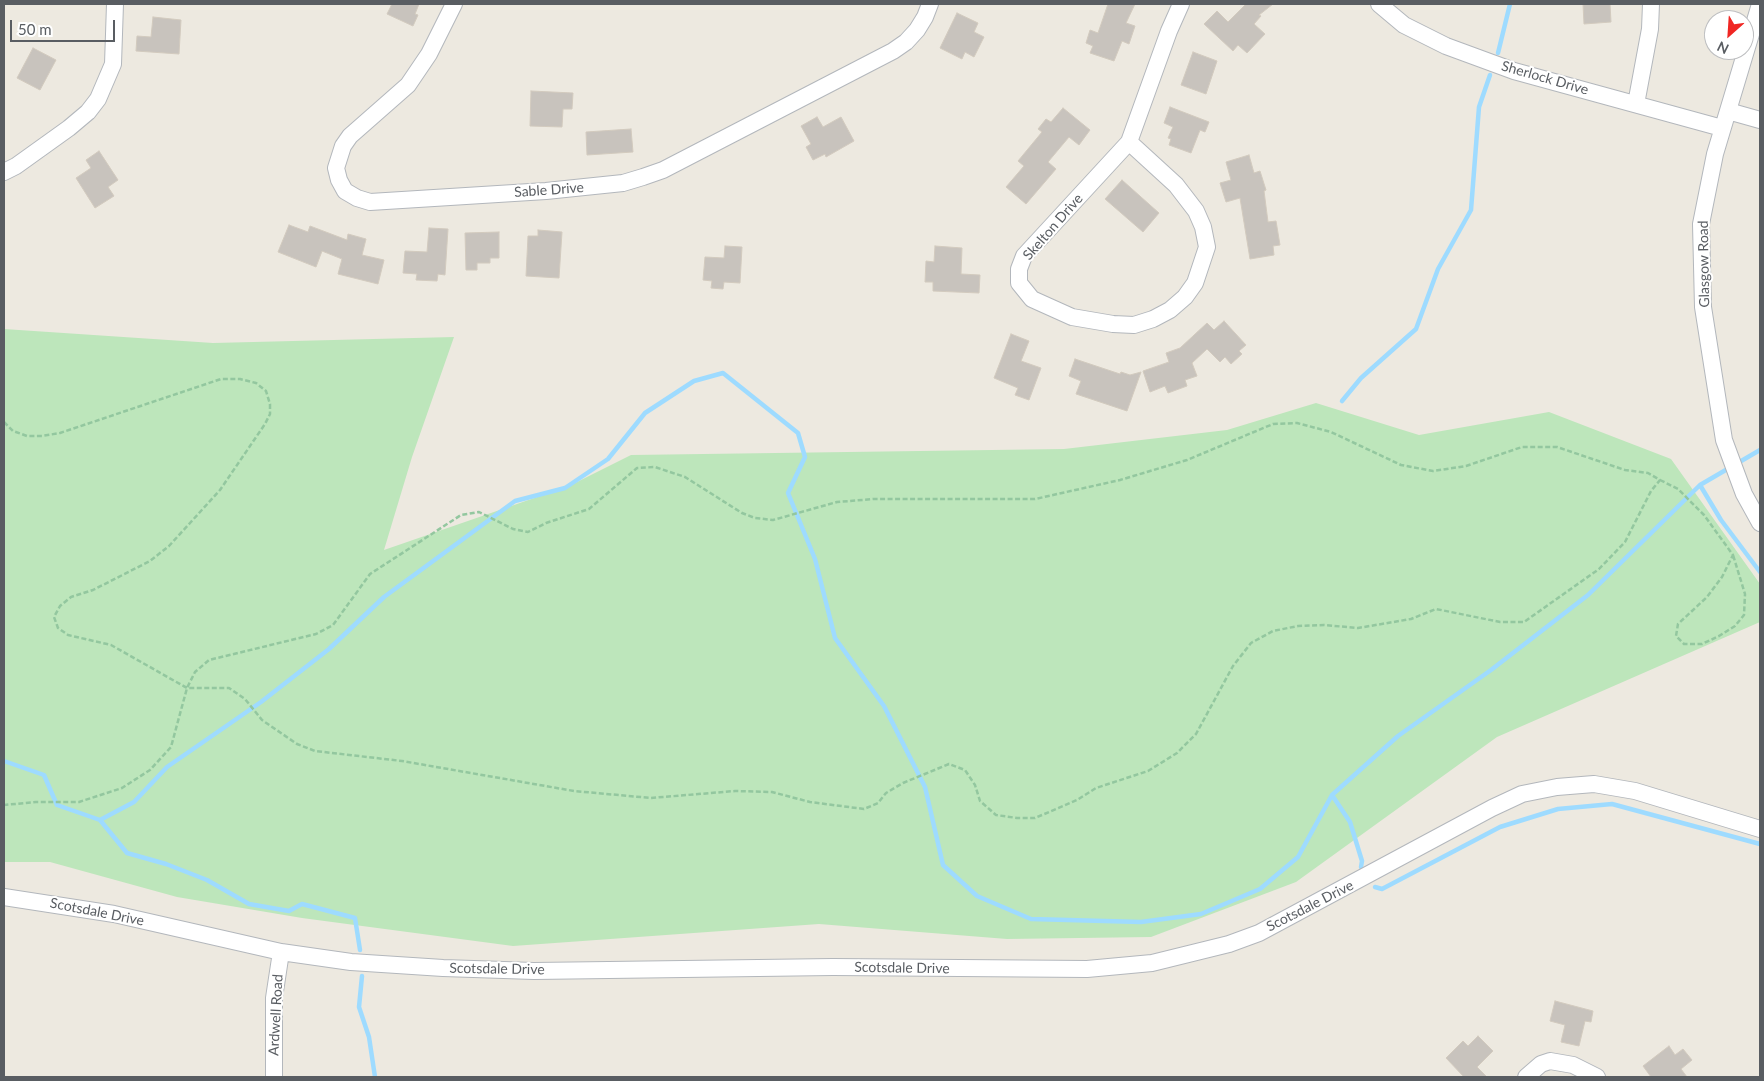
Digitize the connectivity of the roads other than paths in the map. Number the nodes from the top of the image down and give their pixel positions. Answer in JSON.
{"nodes":[{"id":1,"x":115,"y":4,"type":"edge"},
{"id":2,"x":454,"y":4,"type":"edge"},
{"id":3,"x":930,"y":4,"type":"edge"},
{"id":4,"x":1181,"y":4,"type":"edge"},
{"id":5,"x":1379,"y":4,"type":"edge"},
{"id":6,"x":1651,"y":4,"type":"edge"},
{"id":7,"x":1760,"y":4,"type":"edge"},
{"id":8,"x":1636,"y":104,"type":"junction"},
{"id":9,"x":1728,"y":111,"type":"junction"},
{"id":10,"x":1760,"y":120,"type":"edge"},
{"id":11,"x":1722,"y":128,"type":"junction"},
{"id":12,"x":1129,"y":142,"type":"junction"},
{"id":13,"x":4,"y":172,"type":"edge"},
{"id":14,"x":1760,"y":523,"type":"edge"},
{"id":15,"x":1760,"y":829,"type":"edge"},
{"id":16,"x":4,"y":897,"type":"edge"},
{"id":17,"x":281,"y":952,"type":"junction"},
{"id":18,"x":274,"y":1077,"type":"edge"},
{"id":19,"x":1526,"y":1077,"type":"edge"},
{"id":20,"x":1597,"y":1077,"type":"edge"}],
"edges":[{"from":1,"to":13,"type":"street"},
{"from":2,"to":3,"type":"street","name":"Sable Drive"},
{"from":4,"to":12,"type":"street","name":"Skelton Drive"},
{"from":5,"to":8,"type":"street","name":"Sherlock Drive"},
{"from":6,"to":8,"type":"street"},
{"from":7,"to":9,"type":"street","name":"Glasgow Road"},
{"from":8,"to":11,"type":"street","name":"Sherlock Drive"},
{"from":9,"to":10,"type":"street"},
{"from":9,"to":11,"type":"street","name":"Glasgow Road"},
{"from":11,"to":14,"type":"street","name":"Glasgow Road"},
{"from":12,"to":12,"type":"street","name":"Skelton Drive"},
{"from":15,"to":17,"type":"street","name":"Scotsdale Drive"},
{"from":16,"to":17,"type":"street","name":"Scotsdale Drive"},
{"from":17,"to":18,"type":"street","name":"Ardwell Road"},
{"from":19,"to":20,"type":"street"}]}
